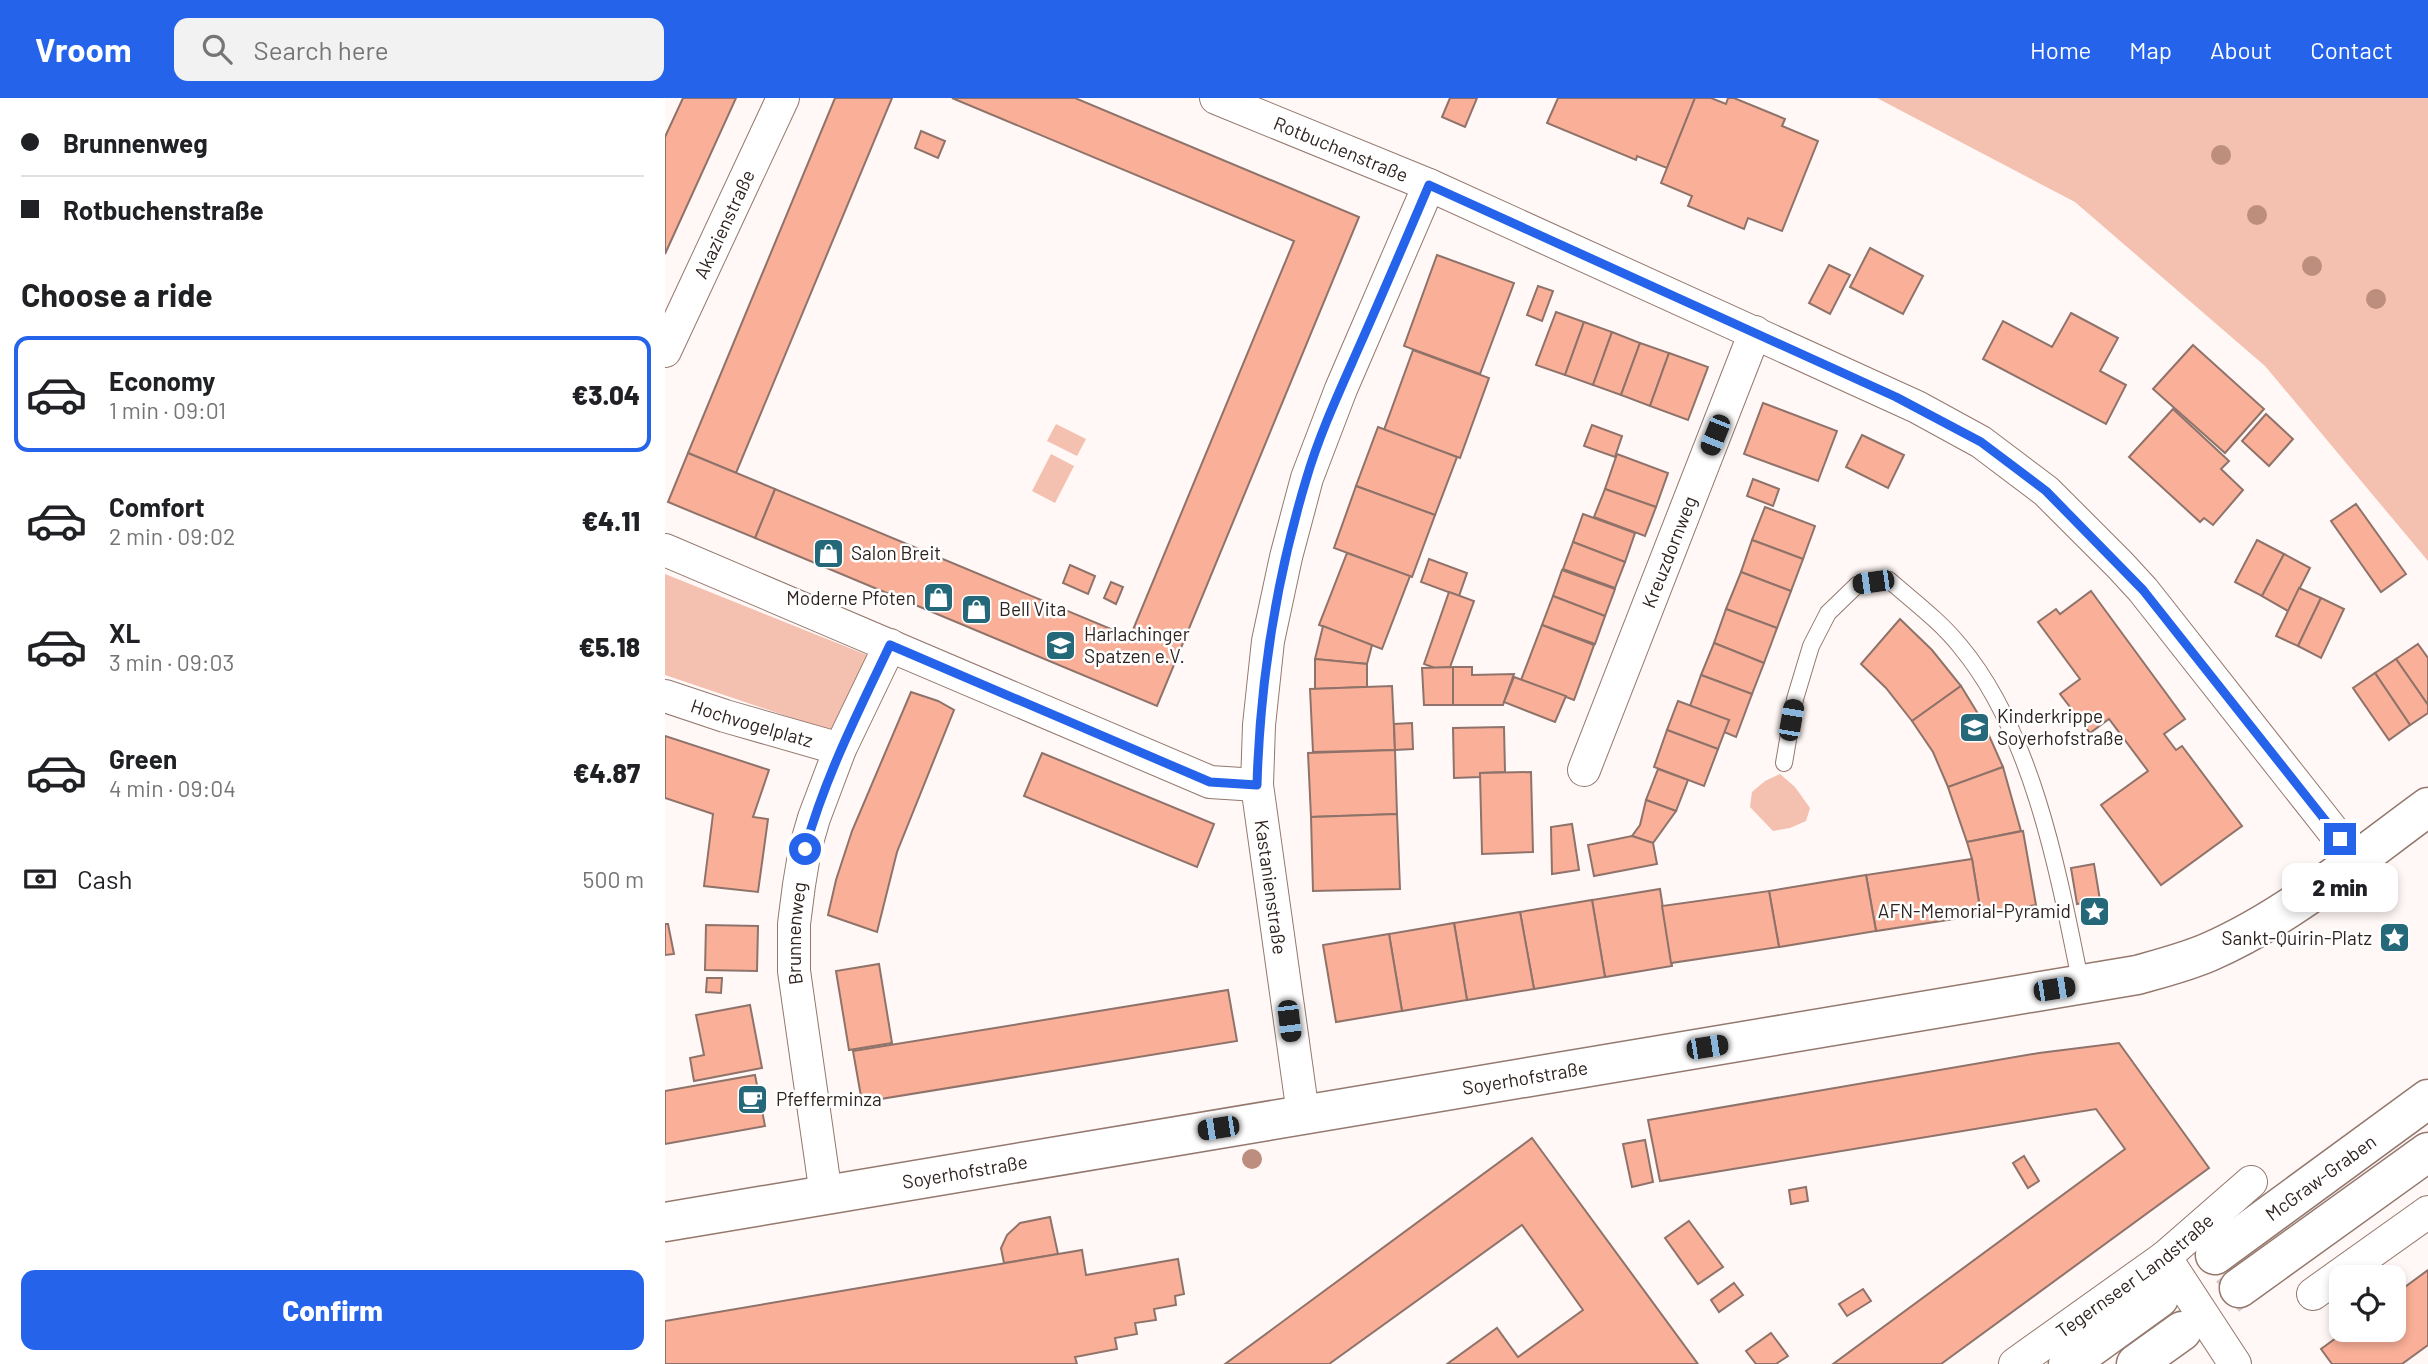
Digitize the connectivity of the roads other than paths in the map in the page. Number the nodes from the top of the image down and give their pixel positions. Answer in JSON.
{"nodes":[{"id":1,"x":783,"y":98,"type":"edge"},
{"id":2,"x":1216,"y":98,"type":"edge"},
{"id":3,"x":1429,"y":185,"type":"junction"},
{"id":4,"x":1755,"y":332,"type":"junction"},
{"id":5,"x":665,"y":351,"type":"edge"},
{"id":6,"x":665,"y":550,"type":"edge"},
{"id":7,"x":890,"y":645,"type":"junction"},
{"id":8,"x":665,"y":696,"type":"edge"},
{"id":9,"x":840,"y":749,"type":"junction"},
{"id":10,"x":1784,"y":764,"type":"dead end"},
{"id":11,"x":1584,"y":769,"type":"dead end"},
{"id":12,"x":1257,"y":785,"type":"junction"},
{"id":13,"x":2428,"y":807,"type":"edge"},
{"id":14,"x":2356,"y":860,"type":"junction"},
{"id":15,"x":2081,"y":985,"type":"junction"},
{"id":16,"x":2428,"y":1099,"type":"edge"},
{"id":17,"x":1303,"y":1114,"type":"junction"},
{"id":18,"x":2428,"y":1152,"type":"edge"},
{"id":19,"x":2251,"y":1181,"type":"dead end"},
{"id":20,"x":825,"y":1195,"type":"junction"},
{"id":21,"x":2428,"y":1212,"type":"edge"},
{"id":22,"x":665,"y":1222,"type":"edge"},
{"id":23,"x":2215,"y":1255,"type":"tunnel mouth"},
{"id":24,"x":2165,"y":1257,"type":"junction"},
{"id":25,"x":2239,"y":1289,"type":"tunnel mouth"},
{"id":26,"x":2313,"y":1294,"type":"dead end"},
{"id":27,"x":2159,"y":1298,"type":"tunnel mouth"},
{"id":28,"x":2182,"y":1331,"type":"tunnel mouth"},
{"id":29,"x":2223,"y":1360,"type":"edge"},
{"id":30,"x":2015,"y":1364,"type":"edge"},
{"id":31,"x":2068,"y":1364,"type":"edge"},
{"id":32,"x":2136,"y":1364,"type":"edge"}],
"edges":[{"from":1,"to":5,"type":"street","name":"Akazienstraße"},
{"from":2,"to":3,"type":"street","name":"Rotbuchenstraße"},
{"from":3,"to":4,"type":"street","name":"Rotbuchenstraße"},
{"from":3,"to":12,"type":"street","name":"Kastanienstraße"},
{"from":4,"to":11,"type":"street","name":"Kreuzdornweg"},
{"from":4,"to":14,"type":"street","name":"Rotbuchenstraße"},
{"from":6,"to":7,"type":"street"},
{"from":7,"to":9,"type":"street","name":"Brunnenweg"},
{"from":7,"to":12,"type":"street"},
{"from":8,"to":9,"type":"street","name":"Hochvogelplatz"},
{"from":9,"to":20,"type":"street","name":"Brunnenweg"},
{"from":10,"to":15,"type":"lane"},
{"from":12,"to":17,"type":"street","name":"Kastanienstraße"},
{"from":13,"to":14,"type":"main road"},
{"from":14,"to":15,"type":"main road","name":"Soyerhofstraße"},
{"from":15,"to":17,"type":"main road","name":"Soyerhofstraße"},
{"from":16,"to":23,"type":"main road","name":"McGraw-Graben"},
{"from":17,"to":20,"type":"main road","name":"Soyerhofstraße"},
{"from":18,"to":25,"type":"main road"},
{"from":19,"to":24,"type":"street","name":"Tegernseer Landstraße"},
{"from":20,"to":22,"type":"main road","name":"Soyerhofstraße"},
{"from":21,"to":26,"type":"street"},
{"from":24,"to":29,"type":"street"},
{"from":24,"to":30,"type":"street","name":"Tegernseer Landstraße"},
{"from":27,"to":31,"type":"main road"},
{"from":28,"to":32,"type":"main road"}]}
